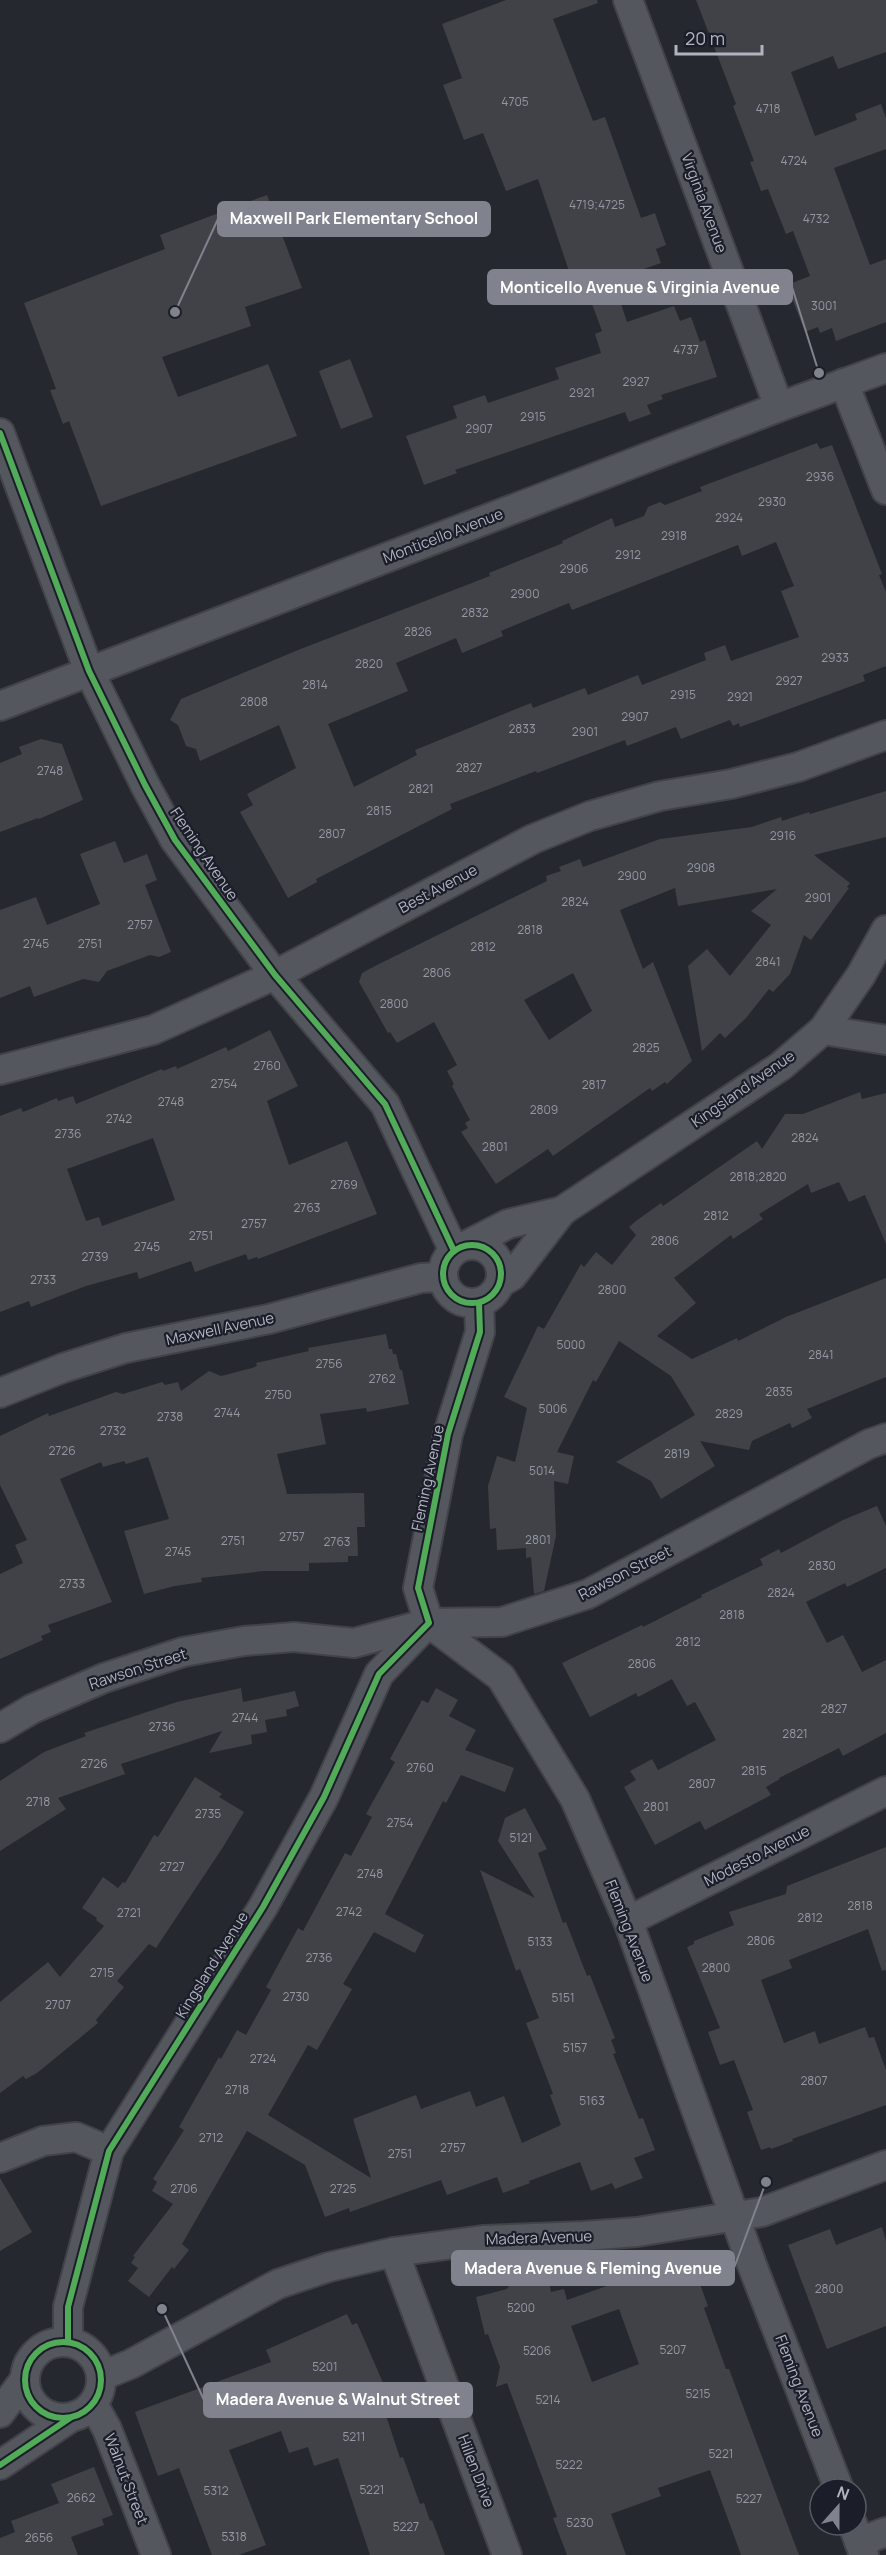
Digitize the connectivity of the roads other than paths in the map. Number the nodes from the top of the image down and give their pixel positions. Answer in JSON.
{"nodes":[{"id":1,"x":628,"y":0,"type":"edge"},
{"id":2,"x":886,"y":368,"type":"edge"},
{"id":3,"x":844,"y":383,"type":"junction"},
{"id":4,"x":780,"y":407,"type":"junction"},
{"id":5,"x":0,"y":433,"type":"edge"},
{"id":6,"x":886,"y":490,"type":"edge"},
{"id":7,"x":89,"y":671,"type":"junction"},
{"id":8,"x":0,"y":706,"type":"edge"},
{"id":9,"x":886,"y":735,"type":"edge"},
{"id":10,"x":886,"y":930,"type":"edge"},
{"id":11,"x":275,"y":975,"type":"junction"},
{"id":12,"x":823,"y":1030,"type":"junction"},
{"id":13,"x":886,"y":1040,"type":"edge"},
{"id":14,"x":0,"y":1070,"type":"edge"},
{"id":15,"x":562,"y":1211,"type":"junction"},
{"id":16,"x":461,"y":1248,"type":"junction"},
{"id":17,"x":443,"y":1277,"type":"junction"},
{"id":18,"x":501,"y":1282,"type":"junction"},
{"id":19,"x":479,"y":1303,"type":"junction"},
{"id":20,"x":0,"y":1393,"type":"edge"},
{"id":21,"x":886,"y":1438,"type":"edge"},
{"id":22,"x":429,"y":1623,"type":"junction"},
{"id":23,"x":0,"y":1728,"type":"edge"},
{"id":24,"x":886,"y":1791,"type":"edge"},
{"id":25,"x":628,"y":1921,"type":"junction"},
{"id":26,"x":109,"y":2151,"type":"junction"},
{"id":27,"x":0,"y":2158,"type":"edge"},
{"id":28,"x":886,"y":2165,"type":"edge"},
{"id":29,"x":734,"y":2216,"type":"junction"},
{"id":30,"x":394,"y":2252,"type":"junction"},
{"id":31,"x":68,"y":2342,"type":"junction"},
{"id":32,"x":101,"y":2376,"type":"junction"},
{"id":33,"x":24,"y":2379,"type":"junction"},
{"id":34,"x":81,"y":2411,"type":"junction"},
{"id":35,"x":0,"y":2413,"type":"edge"},
{"id":36,"x":0,"y":2465,"type":"edge"},
{"id":37,"x":834,"y":2477,"type":"edge"},
{"id":38,"x":886,"y":2532,"type":"edge"},
{"id":39,"x":859,"y":2541,"type":"edge"},
{"id":40,"x":156,"y":2555,"type":"edge"},
{"id":41,"x":507,"y":2555,"type":"edge"}],
"edges":[{"from":1,"to":4,"type":"street","name":"Virginia Avenue"},
{"from":2,"to":3,"type":"street","name":"Monticello Avenue"},
{"from":3,"to":4,"type":"street","name":"Monticello Avenue"},
{"from":3,"to":6,"type":"street"},
{"from":4,"to":7,"type":"street","name":"Monticello Avenue"},
{"from":5,"to":7,"type":"street","name":"Fleming Avenue"},
{"from":7,"to":8,"type":"street","name":"Monticello Avenue"},
{"from":7,"to":11,"type":"street","name":"Fleming Avenue"},
{"from":9,"to":11,"type":"street","name":"Best Avenue"},
{"from":10,"to":12,"type":"street","name":"Kingsland Avenue"},
{"from":11,"to":14,"type":"street","name":"Best Avenue"},
{"from":11,"to":16,"type":"street","name":"Fleming Avenue"},
{"from":12,"to":13,"type":"street"},
{"from":12,"to":15,"type":"street","name":"Kingsland Avenue"},
{"from":15,"to":16,"type":"street","name":"Kingsland Avenue"},
{"from":15,"to":18,"type":"street","name":"Kingsland Avenue"},
{"from":16,"to":17,"type":"street"},
{"from":16,"to":18,"type":"street"},
{"from":17,"to":19,"type":"street"},
{"from":17,"to":20,"type":"street","name":"Maxwell Avenue"},
{"from":18,"to":19,"type":"street"},
{"from":19,"to":22,"type":"street","name":"Fleming Avenue"},
{"from":21,"to":22,"type":"street","name":"Rawson Street"},
{"from":22,"to":23,"type":"street","name":"Rawson Street"},
{"from":22,"to":25,"type":"street","name":"Fleming Avenue"},
{"from":22,"to":26,"type":"street","name":"Kingsland Avenue"},
{"from":24,"to":25,"type":"street","name":"Modesto Avenue"},
{"from":25,"to":29,"type":"street","name":"Fleming Avenue"},
{"from":26,"to":27,"type":"street"},
{"from":26,"to":31,"type":"street","name":"Kingsland Avenue"},
{"from":28,"to":29,"type":"street","name":"Madera Avenue"},
{"from":29,"to":30,"type":"street","name":"Madera Avenue"},
{"from":29,"to":37,"type":"street","name":"Fleming Avenue"},
{"from":30,"to":32,"type":"street","name":"Madera Avenue"},
{"from":30,"to":41,"type":"street","name":"Hillen Drive"},
{"from":31,"to":32,"type":"street"},
{"from":31,"to":33,"type":"street"},
{"from":32,"to":34,"type":"street"},
{"from":33,"to":34,"type":"street"},
{"from":33,"to":35,"type":"street"},
{"from":34,"to":36,"type":"street"},
{"from":34,"to":40,"type":"street","name":"Walnut Street"},
{"from":38,"to":39,"type":"street"}]}
